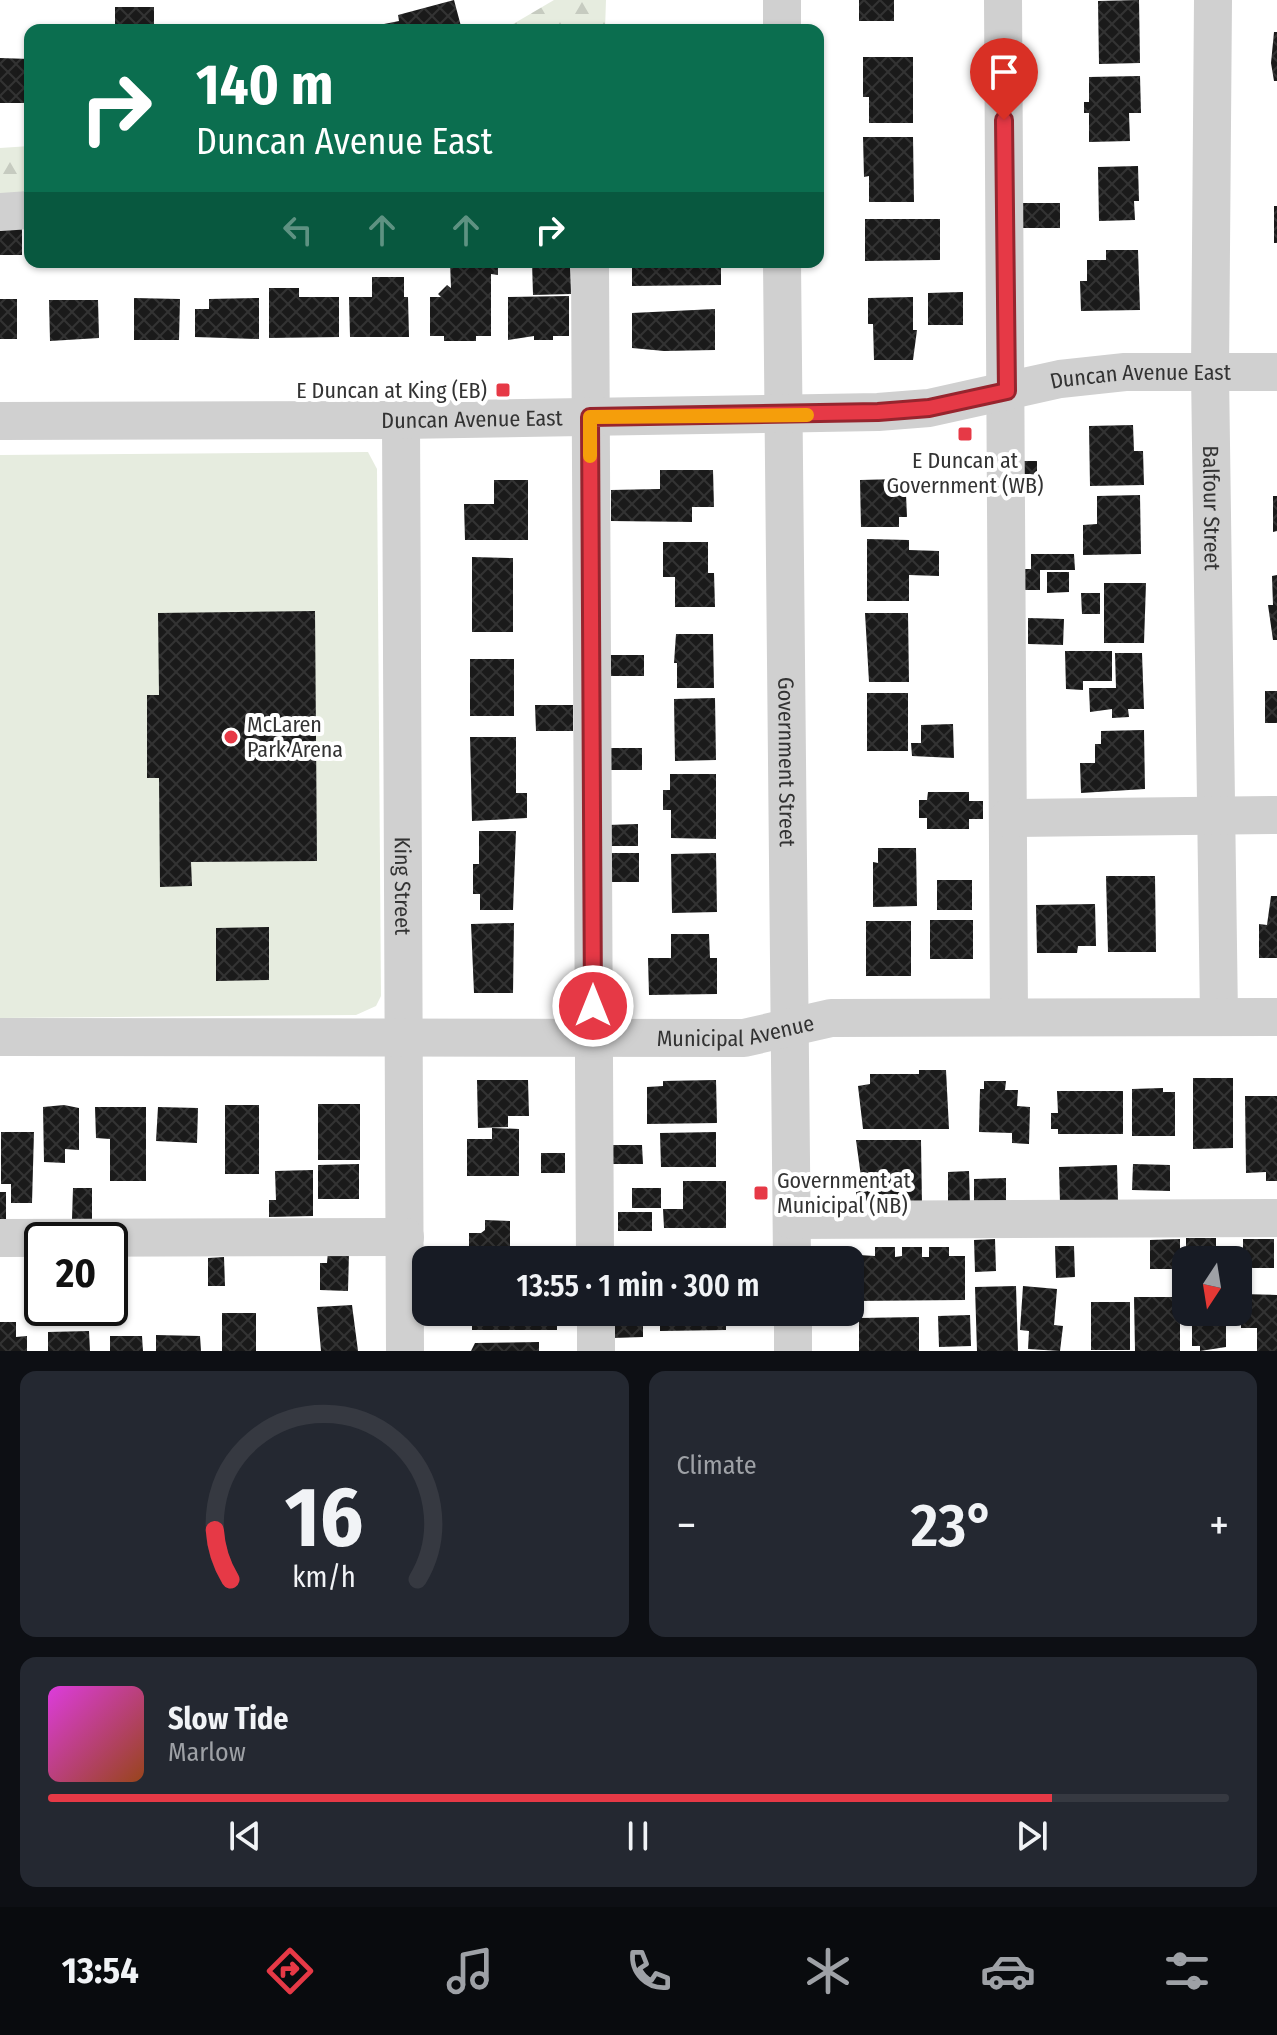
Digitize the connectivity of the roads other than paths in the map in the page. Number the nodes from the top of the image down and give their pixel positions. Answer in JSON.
{"nodes":[{"id":1,"x":782,"y":0,"type":"edge"},
{"id":2,"x":1003,"y":0,"type":"edge"},
{"id":3,"x":1213,"y":0,"type":"edge"},
{"id":4,"x":782,"y":24,"type":"edge"},
{"id":5,"x":24,"y":210,"type":"edge"},
{"id":6,"x":0,"y":212,"type":"edge"},
{"id":7,"x":590,"y":268,"type":"edge"},
{"id":8,"x":782,"y":268,"type":"edge"},
{"id":9,"x":1210,"y":372,"type":"junction"},
{"id":10,"x":1277,"y":372,"type":"edge"},
{"id":11,"x":1007,"y":391,"type":"junction"},
{"id":12,"x":783,"y":415,"type":"junction"},
{"id":13,"x":590,"y":417,"type":"junction"},
{"id":14,"x":401,"y":420,"type":"junction"},
{"id":15,"x":0,"y":421,"type":"edge"},
{"id":16,"x":1277,"y":815,"type":"edge"},
{"id":17,"x":1217,"y":816,"type":"junction"},
{"id":18,"x":1008,"y":818,"type":"junction"},
{"id":19,"x":1009,"y":1017,"type":"junction"},
{"id":20,"x":1219,"y":1017,"type":"junction"},
{"id":21,"x":1277,"y":1017,"type":"edge"},
{"id":22,"x":791,"y":1025,"type":"junction"},
{"id":23,"x":0,"y":1037,"type":"edge"},
{"id":24,"x":404,"y":1037,"type":"junction"},
{"id":25,"x":593,"y":1037,"type":"junction"},
{"id":26,"x":1277,"y":1218,"type":"edge"},
{"id":27,"x":792,"y":1220,"type":"junction"},
{"id":28,"x":405,"y":1237,"type":"junction"},
{"id":29,"x":0,"y":1238,"type":"edge"},
{"id":30,"x":595,"y":1246,"type":"edge"},
{"id":31,"x":792,"y":1246,"type":"edge"},
{"id":32,"x":596,"y":1326,"type":"edge"},
{"id":33,"x":793,"y":1326,"type":"edge"},
{"id":34,"x":405,"y":1351,"type":"edge"},
{"id":35,"x":596,"y":1351,"type":"edge"},
{"id":36,"x":793,"y":1351,"type":"edge"}],
"edges":[{"from":1,"to":4,"type":"street"},
{"from":2,"to":11,"type":"street"},
{"from":3,"to":9,"type":"street","name":"Balfour Street"},
{"from":5,"to":6,"type":"street"},
{"from":7,"to":13,"type":"street"},
{"from":8,"to":12,"type":"street","name":"Government Street"},
{"from":9,"to":10,"type":"street","name":"Duncan Avenue East"},
{"from":9,"to":11,"type":"street","name":"Duncan Avenue East"},
{"from":9,"to":17,"type":"street","name":"Balfour Street"},
{"from":11,"to":12,"type":"street","name":"Duncan Avenue East"},
{"from":11,"to":18,"type":"street"},
{"from":12,"to":13,"type":"street","name":"Duncan Avenue East"},
{"from":12,"to":22,"type":"street","name":"Government Street"},
{"from":13,"to":14,"type":"street","name":"Duncan Avenue East"},
{"from":13,"to":25,"type":"street"},
{"from":14,"to":15,"type":"street","name":"Duncan Avenue East"},
{"from":14,"to":24,"type":"street","name":"King Street"},
{"from":16,"to":17,"type":"street"},
{"from":17,"to":18,"type":"street"},
{"from":17,"to":20,"type":"street","name":"Balfour Street"},
{"from":18,"to":19,"type":"street"},
{"from":19,"to":20,"type":"street","name":"Municipal Avenue"},
{"from":19,"to":22,"type":"street","name":"Municipal Avenue"},
{"from":20,"to":21,"type":"street","name":"Municipal Avenue"},
{"from":22,"to":25,"type":"street","name":"Municipal Avenue"},
{"from":22,"to":27,"type":"street","name":"Government Street"},
{"from":23,"to":24,"type":"street","name":"Municipal Avenue"},
{"from":24,"to":25,"type":"street","name":"Municipal Avenue"},
{"from":24,"to":28,"type":"street","name":"King Street"},
{"from":25,"to":30,"type":"street"},
{"from":26,"to":27,"type":"street"},
{"from":27,"to":31,"type":"street","name":"Government Street"},
{"from":28,"to":29,"type":"street"},
{"from":28,"to":34,"type":"street","name":"King Street"},
{"from":32,"to":35,"type":"street"},
{"from":33,"to":36,"type":"street"}]}
